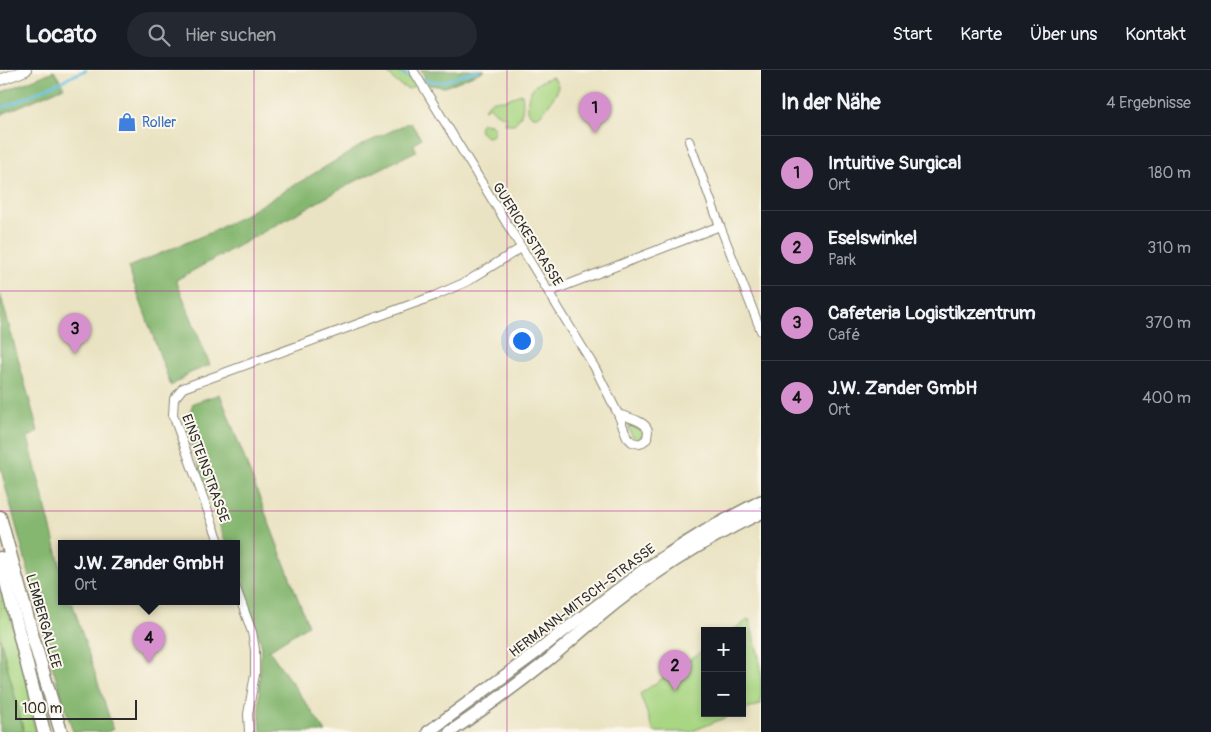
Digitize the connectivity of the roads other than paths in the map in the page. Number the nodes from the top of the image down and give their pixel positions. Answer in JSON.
{"nodes":[{"id":1,"x":26,"y":70,"type":"edge"},
{"id":2,"x":414,"y":72,"type":"edge"},
{"id":3,"x":0,"y":80,"type":"edge"},
{"id":4,"x":689,"y":141,"type":"dead end"},
{"id":5,"x":720,"y":226,"type":"junction"},
{"id":6,"x":522,"y":248,"type":"junction"},
{"id":7,"x":549,"y":292,"type":"junction"},
{"id":8,"x":761,"y":331,"type":"edge"},
{"id":9,"x":618,"y":414,"type":"dead end"},
{"id":10,"x":761,"y":502,"type":"edge"},
{"id":11,"x":761,"y":513,"type":"edge"},
{"id":12,"x":0,"y":517,"type":"edge"},
{"id":13,"x":219,"y":540,"type":"edge"},
{"id":14,"x":0,"y":558,"type":"edge"},
{"id":15,"x":240,"y":599,"type":"edge"},
{"id":16,"x":457,"y":711,"type":"junction"},
{"id":17,"x":465,"y":721,"type":"junction"},
{"id":18,"x":44,"y":732,"type":"edge"},
{"id":19,"x":61,"y":732,"type":"edge"},
{"id":20,"x":249,"y":732,"type":"edge"},
{"id":21,"x":428,"y":732,"type":"edge"},
{"id":22,"x":450,"y":732,"type":"edge"}],
"edges":[{"from":1,"to":3,"type":"street"},
{"from":2,"to":6,"type":"street","name":"GUERICKESTRASSE"},
{"from":4,"to":5,"type":"street"},
{"from":5,"to":7,"type":"street"},
{"from":5,"to":8,"type":"street"},
{"from":6,"to":7,"type":"street","name":"GUERICKESTRASSE"},
{"from":6,"to":13,"type":"street","name":"EINSTEINSTRASSE"},
{"from":7,"to":9,"type":"street","name":"GUERICKESTRASSE"},
{"from":10,"to":16,"type":"main road","name":"HERMANN-MITSCH-STRASSE"},
{"from":11,"to":17,"type":"main road","name":"HERMANN-MITSCH-STRASSE"},
{"from":12,"to":19,"type":"main road","name":"LEMBERGALLEE"},
{"from":14,"to":18,"type":"main road","name":"LEMBERGALLEE"},
{"from":15,"to":20,"type":"street"},
{"from":16,"to":17,"type":"main road"},
{"from":16,"to":21,"type":"main road","name":"HERMANN-MITSCH-STRASSE"},
{"from":17,"to":22,"type":"main road","name":"HERMANN-MITSCH-STRASSE"}]}
